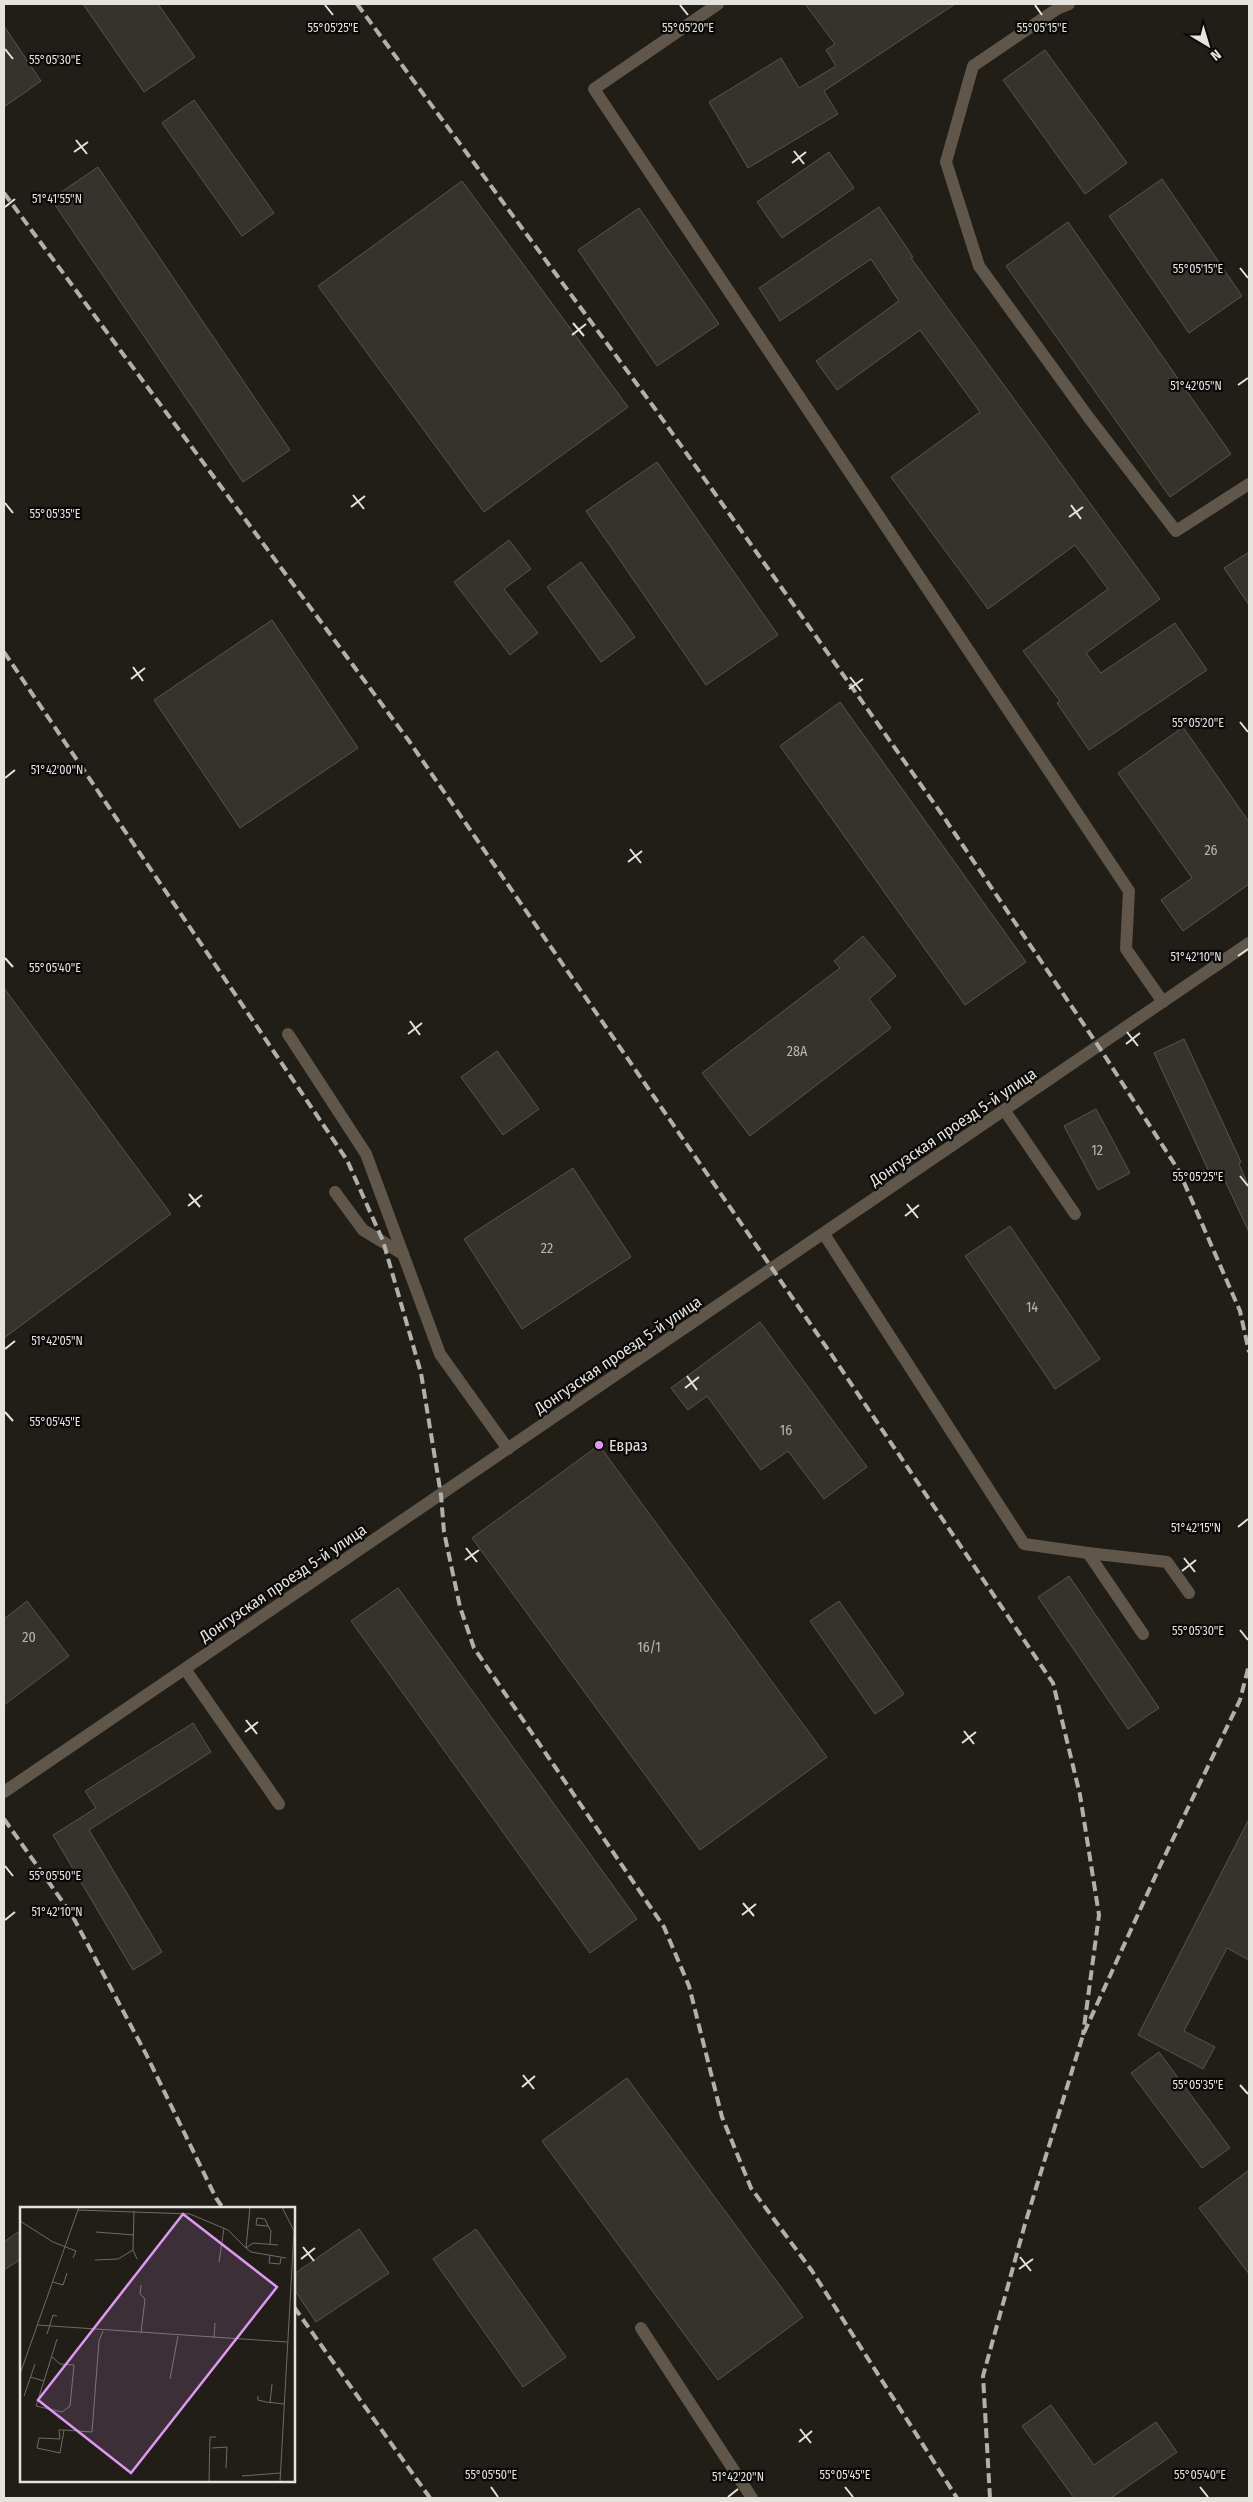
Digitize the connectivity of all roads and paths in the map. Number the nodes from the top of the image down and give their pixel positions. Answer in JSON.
{"nodes":[{"id":1,"x":718,"y":4,"type":"edge"},
{"id":2,"x":1069,"y":4,"type":"edge"},
{"id":3,"x":1249,"y":484,"type":"edge"},
{"id":4,"x":1249,"y":943,"type":"edge"},
{"id":5,"x":1163,"y":1002,"type":"junction"},
{"id":6,"x":288,"y":1034,"type":"dead end"},
{"id":7,"x":1005,"y":1111,"type":"junction"},
{"id":8,"x":335,"y":1192,"type":"dead end"},
{"id":9,"x":1075,"y":1214,"type":"dead end"},
{"id":10,"x":824,"y":1234,"type":"junction"},
{"id":11,"x":403,"y":1254,"type":"junction"},
{"id":12,"x":508,"y":1449,"type":"junction"},
{"id":13,"x":1088,"y":1553,"type":"junction"},
{"id":14,"x":1189,"y":1593,"type":"dead end"},
{"id":15,"x":1143,"y":1634,"type":"dead end"},
{"id":16,"x":185,"y":1669,"type":"junction"},
{"id":17,"x":4,"y":1792,"type":"edge"},
{"id":18,"x":279,"y":1804,"type":"dead end"},
{"id":19,"x":641,"y":2328,"type":"dead end"},
{"id":20,"x":752,"y":2498,"type":"edge"}],
"edges":[{"from":1,"to":5,"type":"street"},
{"from":2,"to":3,"type":"street"},
{"from":4,"to":5,"type":"street","name":"Донгузская проезд 5-й улица"},
{"from":5,"to":7,"type":"street","name":"Донгузская проезд 5-й улица"},
{"from":6,"to":11,"type":"street"},
{"from":7,"to":9,"type":"street"},
{"from":7,"to":10,"type":"street","name":"Донгузская проезд 5-й улица"},
{"from":8,"to":11,"type":"street"},
{"from":10,"to":12,"type":"street","name":"Донгузская проезд 5-й улица"},
{"from":10,"to":13,"type":"street"},
{"from":11,"to":12,"type":"street"},
{"from":12,"to":16,"type":"street","name":"Донгузская проезд 5-й улица"},
{"from":13,"to":14,"type":"street"},
{"from":13,"to":15,"type":"street"},
{"from":16,"to":17,"type":"street","name":"Донгузская проезд 5-й улица"},
{"from":16,"to":18,"type":"street"},
{"from":19,"to":20,"type":"street"}]}
